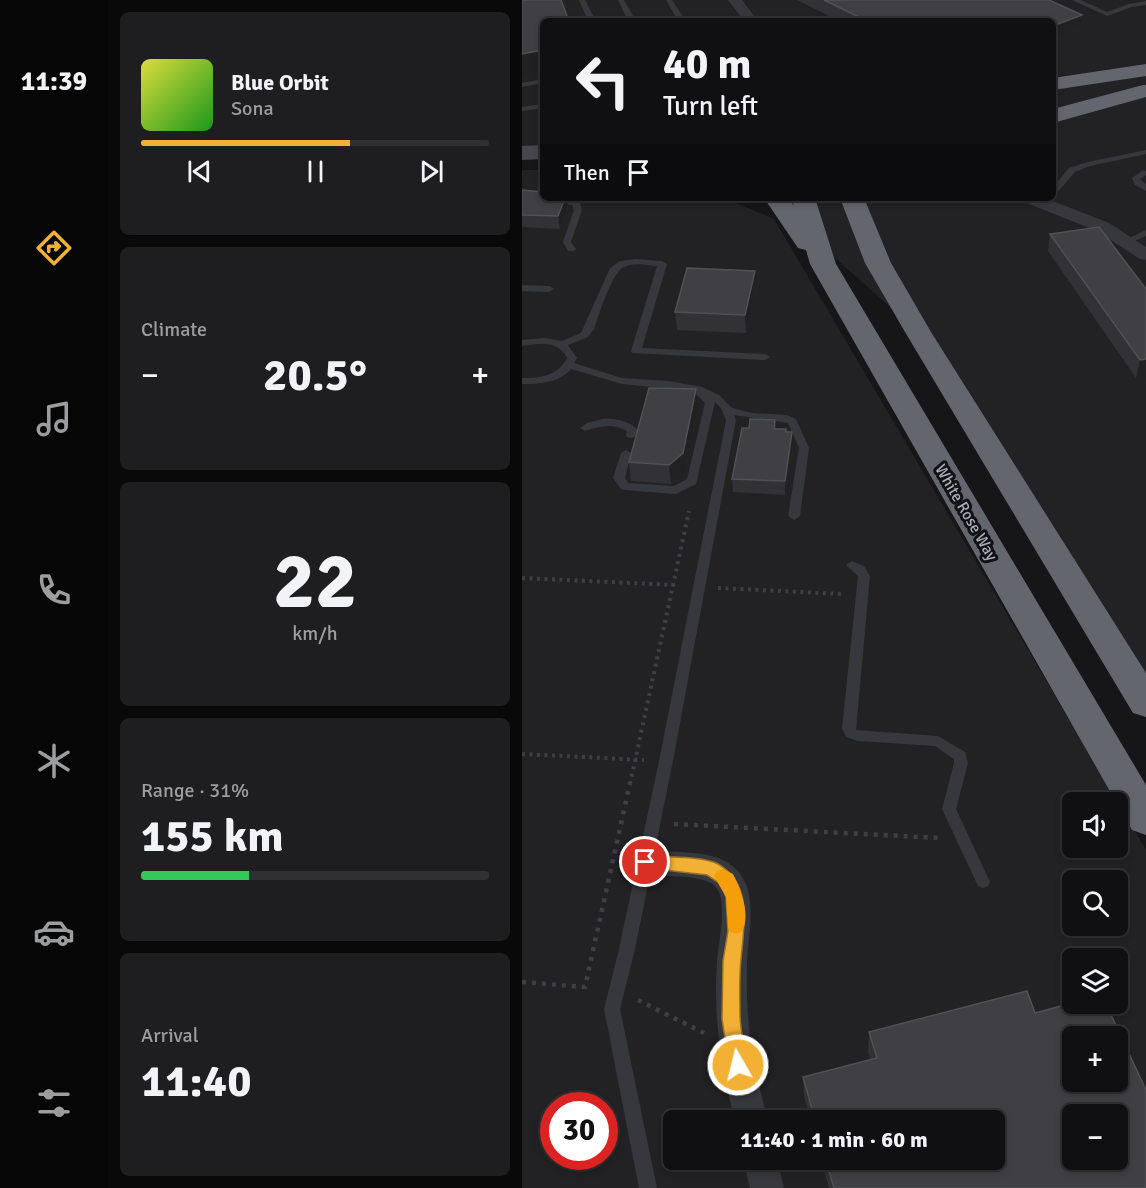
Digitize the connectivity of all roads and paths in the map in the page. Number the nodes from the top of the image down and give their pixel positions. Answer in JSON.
{"nodes":[{"id":1,"x":582,"y":0,"type":"edge"},
{"id":2,"x":621,"y":0,"type":"edge"},
{"id":3,"x":669,"y":0,"type":"edge"},
{"id":4,"x":1075,"y":0,"type":"edge"},
{"id":5,"x":1123,"y":0,"type":"edge"},
{"id":6,"x":737,"y":3,"type":"edge"},
{"id":7,"x":1146,"y":3,"type":"edge"},
{"id":8,"x":1131,"y":5,"type":"junction"},
{"id":9,"x":591,"y":18,"type":"edge"},
{"id":10,"x":630,"y":18,"type":"edge"},
{"id":11,"x":680,"y":18,"type":"edge"},
{"id":12,"x":740,"y":18,"type":"edge"},
{"id":13,"x":749,"y":18,"type":"edge"},
{"id":14,"x":540,"y":82,"type":"edge"},
{"id":15,"x":1145,"y":83,"type":"edge"},
{"id":16,"x":1056,"y":84,"type":"edge"},
{"id":17,"x":522,"y":85,"type":"edge"},
{"id":18,"x":540,"y":106,"type":"edge"},
{"id":19,"x":522,"y":109,"type":"edge"},
{"id":20,"x":1056,"y":113,"type":"edge"},
{"id":21,"x":540,"y":152,"type":"edge"},
{"id":22,"x":1146,"y":152,"type":"edge"},
{"id":23,"x":522,"y":153,"type":"edge"},
{"id":24,"x":522,"y":170,"type":"edge"},
{"id":25,"x":540,"y":170,"type":"edge"},
{"id":26,"x":1143,"y":173,"type":"dead end"},
{"id":27,"x":1056,"y":184,"type":"edge"},
{"id":28,"x":1146,"y":188,"type":"edge"},
{"id":29,"x":522,"y":198,"type":"edge"},
{"id":30,"x":540,"y":200,"type":"edge"},
{"id":31,"x":554,"y":201,"type":"edge"},
{"id":32,"x":778,"y":201,"type":"edge"},
{"id":33,"x":804,"y":201,"type":"edge"},
{"id":34,"x":1048,"y":201,"type":"edge"},
{"id":35,"x":857,"y":202,"type":"edge"},
{"id":36,"x":1146,"y":233,"type":"edge"},
{"id":37,"x":1127,"y":242,"type":"junction"},
{"id":38,"x":571,"y":249,"type":"dead end"},
{"id":39,"x":1146,"y":255,"type":"edge"},
{"id":40,"x":823,"y":264,"type":"junction"},
{"id":41,"x":522,"y":288,"type":"edge"},
{"id":42,"x":549,"y":289,"type":"dead end"},
{"id":43,"x":522,"y":343,"type":"edge"},
{"id":44,"x":563,"y":344,"type":"junction"},
{"id":45,"x":765,"y":357,"type":"dead end"},
{"id":46,"x":569,"y":365,"type":"junction"},
{"id":47,"x":522,"y":381,"type":"edge"},
{"id":48,"x":692,"y":388,"type":"junction"},
{"id":49,"x":729,"y":411,"type":"junction"},
{"id":50,"x":585,"y":428,"type":"dead end"},
{"id":51,"x":631,"y":435,"type":"dead end"},
{"id":52,"x":626,"y":453,"type":"dead end"},
{"id":53,"x":689,"y":511,"type":"dead end"},
{"id":54,"x":794,"y":516,"type":"dead end"},
{"id":55,"x":852,"y":565,"type":"dead end"},
{"id":56,"x":1146,"y":703,"type":"edge"},
{"id":57,"x":522,"y":754,"type":"edge"},
{"id":58,"x":635,"y":760,"type":"junction"},
{"id":59,"x":666,"y":761,"type":"junction"},
{"id":60,"x":1146,"y":819,"type":"edge"},
{"id":61,"x":653,"y":823,"type":"junction"},
{"id":62,"x":961,"y":838,"type":"junction"},
{"id":63,"x":645,"y":862,"type":"junction"},
{"id":64,"x":983,"y":882,"type":"dead end"},
{"id":65,"x":522,"y":982,"type":"edge"},
{"id":66,"x":617,"y":990,"type":"junction"},
{"id":67,"x":736,"y":1050,"type":"junction"},
{"id":68,"x":749,"y":1110,"type":"edge"},
{"id":69,"x":762,"y":1170,"type":"edge"},
{"id":70,"x":648,"y":1188,"type":"edge"},
{"id":71,"x":767,"y":1188,"type":"edge"}],
"edges":[{"from":1,"to":9,"type":"lane"},
{"from":2,"to":10,"type":"lane"},
{"from":3,"to":11,"type":"lane"},
{"from":4,"to":8,"type":"lane"},
{"from":5,"to":8,"type":"lane"},
{"from":6,"to":12,"type":"street"},
{"from":6,"to":13,"type":"street"},
{"from":7,"to":8,"type":"lane"},
{"from":14,"to":17,"type":"lane"},
{"from":15,"to":16,"type":"highway"},
{"from":15,"to":20,"type":"highway"},
{"from":18,"to":19,"type":"lane"},
{"from":21,"to":23,"type":"street"},
{"from":22,"to":27,"type":"lane"},
{"from":24,"to":25,"type":"street"},
{"from":26,"to":28,"type":"lane"},
{"from":29,"to":30,"type":"lane"},
{"from":31,"to":38,"type":"lane"},
{"from":32,"to":40,"type":"highway"},
{"from":33,"to":40,"type":"highway","name":"White Rose Way"},
{"from":34,"to":37,"type":"street"},
{"from":35,"to":56,"type":"highway"},
{"from":36,"to":37,"type":"lane"},
{"from":37,"to":39,"type":"street"},
{"from":40,"to":60,"type":"highway","name":"White Rose Way"},
{"from":41,"to":42,"type":"lane"},
{"from":43,"to":44,"type":"lane"},
{"from":44,"to":45,"type":"lane"},
{"from":44,"to":46,"type":"lane"},
{"from":46,"to":47,"type":"lane"},
{"from":46,"to":48,"type":"lane"},
{"from":48,"to":49,"type":"lane"},
{"from":48,"to":52,"type":"lane"},
{"from":49,"to":54,"type":"lane"},
{"from":49,"to":59,"type":"lane"},
{"from":50,"to":51,"type":"lane"},
{"from":53,"to":58,"type":"path"},
{"from":55,"to":62,"type":"lane"},
{"from":57,"to":58,"type":"path"},
{"from":58,"to":59,"type":"path"},
{"from":58,"to":65,"type":"path"},
{"from":59,"to":61,"type":"lane"},
{"from":61,"to":62,"type":"path"},
{"from":61,"to":63,"type":"lane"},
{"from":62,"to":64,"type":"lane"},
{"from":63,"to":66,"type":"lane"},
{"from":63,"to":67,"type":"street"},
{"from":66,"to":67,"type":"path"},
{"from":66,"to":70,"type":"lane"},
{"from":67,"to":68,"type":"street"},
{"from":69,"to":71,"type":"street"}]}
